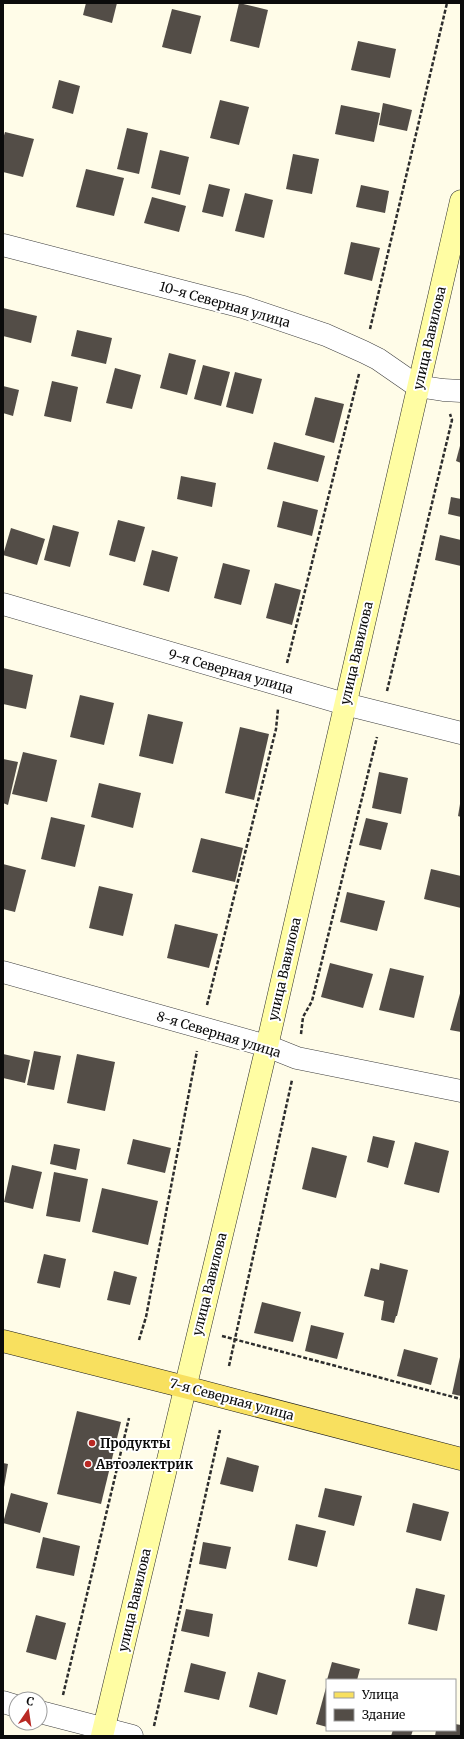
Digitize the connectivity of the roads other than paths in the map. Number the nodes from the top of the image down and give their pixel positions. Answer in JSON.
{"nodes":[{"id":1,"x":461,"y":201,"type":"edge"},
{"id":2,"x":3,"y":245,"type":"edge"},
{"id":3,"x":417,"y":386,"type":"junction"},
{"id":4,"x":452,"y":391,"type":"edge"},
{"id":5,"x":3,"y":604,"type":"edge"},
{"id":6,"x":345,"y":704,"type":"junction"},
{"id":7,"x":461,"y":733,"type":"edge"},
{"id":8,"x":3,"y":972,"type":"edge"},
{"id":9,"x":267,"y":1046,"type":"junction"},
{"id":10,"x":461,"y":1091,"type":"edge"},
{"id":11,"x":3,"y":1341,"type":"edge"},
{"id":12,"x":185,"y":1387,"type":"junction"},
{"id":13,"x":461,"y":1459,"type":"edge"},
{"id":14,"x":49,"y":1715,"type":"edge"},
{"id":15,"x":102,"y":1733,"type":"edge"},
{"id":16,"x":132,"y":1736,"type":"edge"}],
"edges":[{"from":1,"to":3,"type":"street","name":"улица Вавилова"},
{"from":2,"to":3,"type":"street","name":"10-я Северная улица"},
{"from":3,"to":4,"type":"street","name":"10-я Северная улица"},
{"from":3,"to":6,"type":"street","name":"улица Вавилова"},
{"from":5,"to":6,"type":"street","name":"9-я Северная улица"},
{"from":6,"to":7,"type":"street","name":"9-я Северная улица"},
{"from":6,"to":9,"type":"street","name":"улица Вавилова"},
{"from":8,"to":9,"type":"street","name":"8-я Северная улица"},
{"from":9,"to":10,"type":"street","name":"8-я Северная улица"},
{"from":9,"to":12,"type":"street","name":"улица Вавилова"},
{"from":11,"to":12,"type":"main road","name":"7-я Северная улица"},
{"from":12,"to":13,"type":"main road","name":"7-я Северная улица"},
{"from":12,"to":15,"type":"street","name":"улица Вавилова"},
{"from":14,"to":15,"type":"street"},
{"from":15,"to":16,"type":"street"}]}
